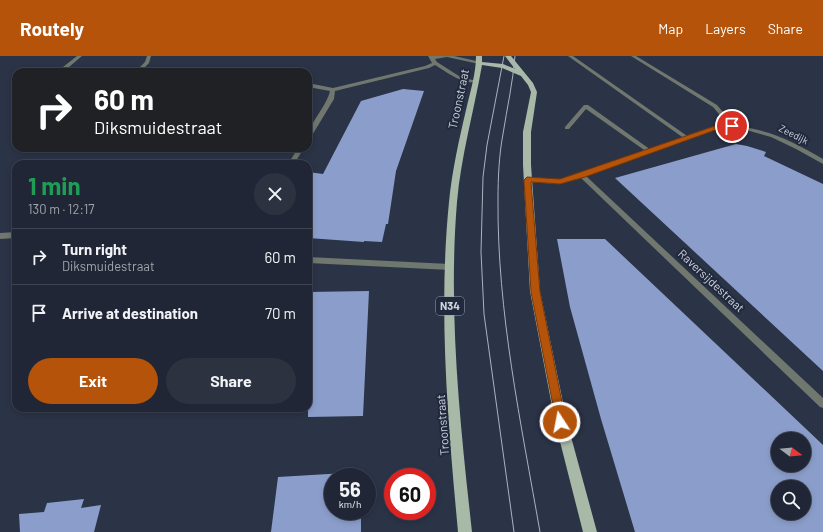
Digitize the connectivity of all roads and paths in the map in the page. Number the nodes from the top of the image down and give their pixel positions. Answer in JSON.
{"nodes":[{"id":1,"x":80,"y":56,"type":"edge"},
{"id":2,"x":149,"y":56,"type":"edge"},
{"id":3,"x":479,"y":56,"type":"edge"},
{"id":4,"x":508,"y":56,"type":"edge"},
{"id":5,"x":570,"y":56,"type":"edge"},
{"id":6,"x":633,"y":56,"type":"edge"},
{"id":7,"x":433,"y":59,"type":"edge"},
{"id":8,"x":479,"y":63,"type":"junction"},
{"id":9,"x":65,"y":68,"type":"edge"},
{"id":10,"x":142,"y":68,"type":"edge"},
{"id":11,"x":523,"y":75,"type":"junction"},
{"id":12,"x":475,"y":81,"type":"junction"},
{"id":13,"x":312,"y":86,"type":"edge"},
{"id":14,"x":333,"y":90,"type":"junction"},
{"id":15,"x":732,"y":126,"type":"junction"},
{"id":16,"x":567,"y":128,"type":"dead end"},
{"id":17,"x":312,"y":130,"type":"edge"},
{"id":18,"x":687,"y":138,"type":"junction"},
{"id":19,"x":649,"y":152,"type":"junction"},
{"id":20,"x":823,"y":162,"type":"edge"},
{"id":21,"x":582,"y":175,"type":"junction"},
{"id":22,"x":527,"y":180,"type":"junction"},
{"id":23,"x":12,"y":234,"type":"edge"},
{"id":24,"x":0,"y":236,"type":"edge"},
{"id":25,"x":312,"y":260,"type":"edge"},
{"id":26,"x":450,"y":267,"type":"junction"},
{"id":27,"x":823,"y":404,"type":"edge"},
{"id":28,"x":465,"y":532,"type":"edge"},
{"id":29,"x":590,"y":532,"type":"edge"}],
"edges":[{"from":1,"to":9,"type":"street"},
{"from":2,"to":10,"type":"street"},
{"from":3,"to":8,"type":"main road","number":"N34"},
{"from":4,"to":11,"type":"main road"},
{"from":5,"to":18,"type":"street"},
{"from":6,"to":15,"type":"street"},
{"from":7,"to":8,"type":"street"},
{"from":7,"to":12,"type":"street"},
{"from":7,"to":14,"type":"street"},
{"from":8,"to":11,"type":"main road","name":"Troonstraat"},
{"from":8,"to":12,"type":"main road","name":"Troonstraat","number":"N34"},
{"from":11,"to":22,"type":"main road"},
{"from":12,"to":26,"type":"main road","name":"Troonstraat","number":"N34"},
{"from":13,"to":14,"type":"street"},
{"from":14,"to":17,"type":"street"},
{"from":15,"to":18,"type":"street","name":"Zeedijk"},
{"from":15,"to":20,"type":"street","name":"Zeedijk"},
{"from":16,"to":19,"type":"street"},
{"from":18,"to":19,"type":"street","name":"Zeedijk"},
{"from":19,"to":21,"type":"street","name":"Zeedijk"},
{"from":21,"to":22,"type":"street","name":"Zeedijk"},
{"from":21,"to":27,"type":"street","name":"Raversijdestraat"},
{"from":22,"to":29,"type":"main road"},
{"from":23,"to":24,"type":"street"},
{"from":25,"to":26,"type":"street"},
{"from":26,"to":28,"type":"main road","name":"Troonstraat","number":"N34"}]}
